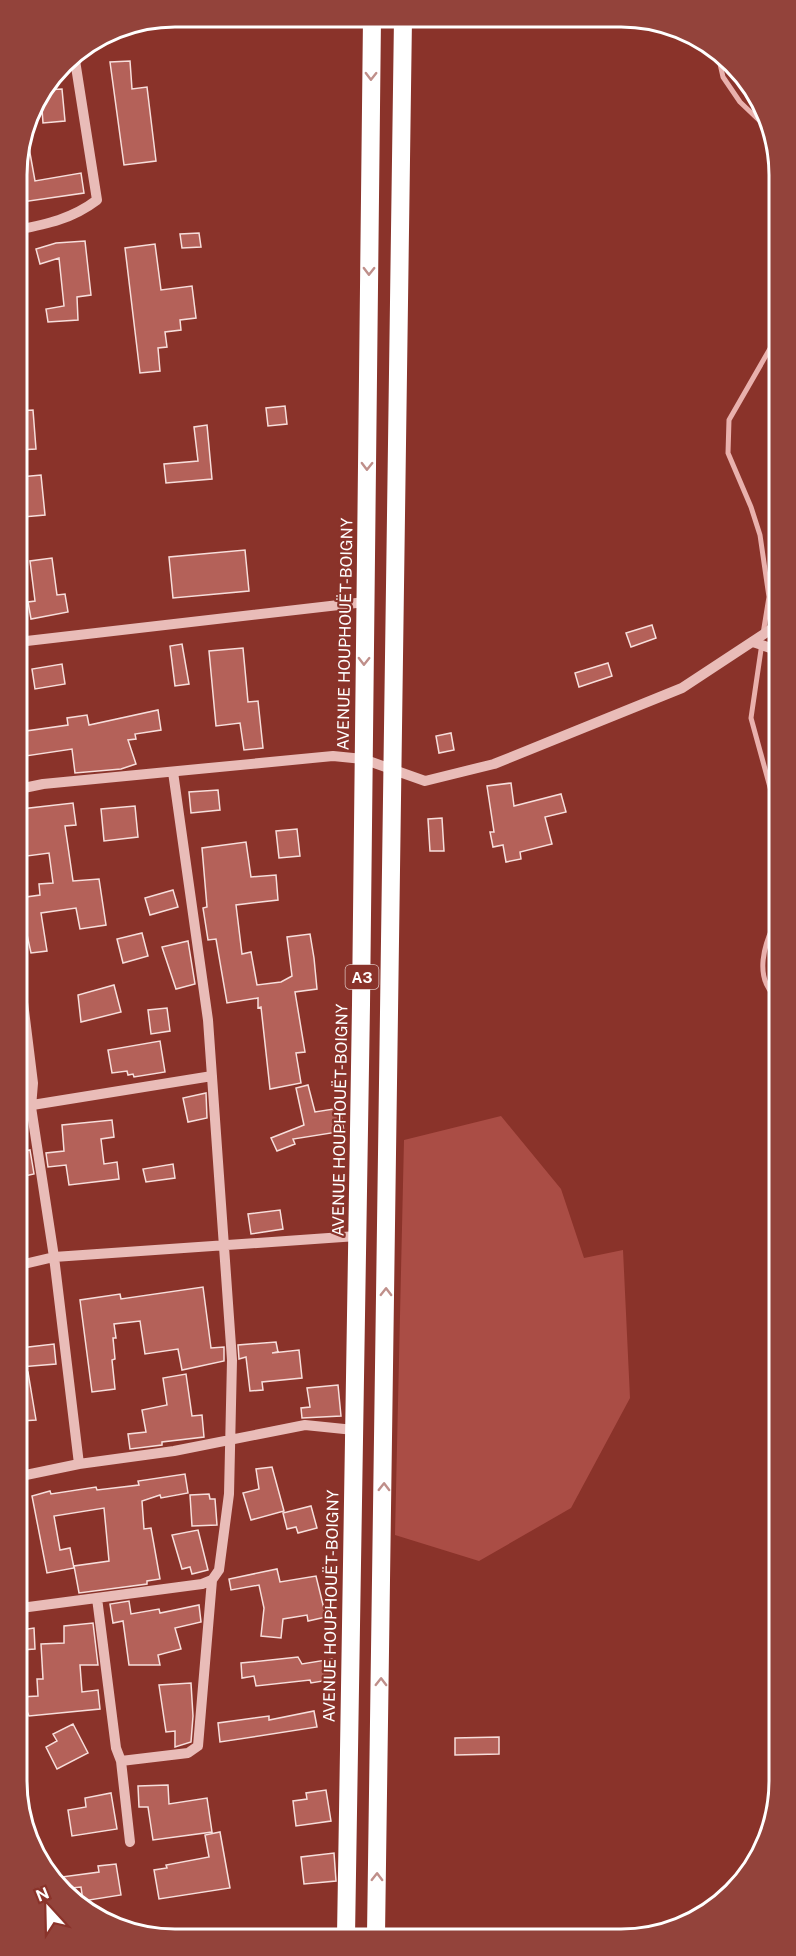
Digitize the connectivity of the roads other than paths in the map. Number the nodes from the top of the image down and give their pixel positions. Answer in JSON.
{"nodes":[{"id":1,"x":372,"y":27,"type":"edge"},
{"id":2,"x":402,"y":27,"type":"edge"},
{"id":3,"x":77,"y":65,"type":"edge"},
{"id":4,"x":27,"y":228,"type":"edge"},
{"id":5,"x":365,"y":602,"type":"junction"},
{"id":6,"x":769,"y":631,"type":"edge"},
{"id":7,"x":27,"y":641,"type":"edge"},
{"id":8,"x":753,"y":642,"type":"junction"},
{"id":9,"x":769,"y":648,"type":"edge"},
{"id":10,"x":363,"y":759,"type":"junction"},
{"id":11,"x":173,"y":771,"type":"junction"},
{"id":12,"x":394,"y":772,"type":"junction"},
{"id":13,"x":27,"y":788,"type":"edge"},
{"id":14,"x":27,"y":1035,"type":"edge"},
{"id":15,"x":212,"y":1076,"type":"junction"},
{"id":16,"x":27,"y":1107,"type":"edge"},
{"id":17,"x":32,"y":1107,"type":"junction"},
{"id":18,"x":357,"y":1236,"type":"junction"},
{"id":19,"x":222,"y":1246,"type":"junction"},
{"id":20,"x":54,"y":1257,"type":"junction"},
{"id":21,"x":27,"y":1263,"type":"edge"},
{"id":22,"x":354,"y":1430,"type":"junction"},
{"id":23,"x":228,"y":1441,"type":"junction"},
{"id":24,"x":79,"y":1464,"type":"junction"},
{"id":25,"x":27,"y":1475,"type":"edge"},
{"id":26,"x":212,"y":1580,"type":"junction"},
{"id":27,"x":97,"y":1598,"type":"junction"},
{"id":28,"x":27,"y":1607,"type":"edge"},
{"id":29,"x":121,"y":1761,"type":"junction"},
{"id":30,"x":130,"y":1842,"type":"dead end"},
{"id":31,"x":346,"y":1929,"type":"edge"},
{"id":32,"x":376,"y":1929,"type":"edge"}],
"edges":[{"from":1,"to":5,"type":"highway","name":"AVENUE HOUPHOUËT-BOIGNY","number":"A3","one_way":true},
{"from":2,"to":12,"type":"highway","number":"A3"},
{"from":3,"to":4,"type":"street"},
{"from":5,"to":7,"type":"street"},
{"from":5,"to":10,"type":"highway","name":"AVENUE HOUPHOUËT-BOIGNY","number":"A3","one_way":true},
{"from":6,"to":8,"type":"street"},
{"from":8,"to":9,"type":"street"},
{"from":8,"to":12,"type":"street"},
{"from":10,"to":11,"type":"street"},
{"from":10,"to":12,"type":"street"},
{"from":10,"to":18,"type":"highway","name":"AVENUE HOUPHOUËT-BOIGNY","number":"A3"},
{"from":11,"to":13,"type":"street"},
{"from":11,"to":15,"type":"street"},
{"from":32,"to":12,"type":"highway","number":"A3","one_way":true},
{"from":14,"to":17,"type":"street"},
{"from":15,"to":17,"type":"street"},
{"from":15,"to":19,"type":"street"},
{"from":16,"to":17,"type":"street"},
{"from":17,"to":20,"type":"street"},
{"from":18,"to":19,"type":"street"},
{"from":18,"to":22,"type":"highway","name":"AVENUE HOUPHOUËT-BOIGNY","number":"A3"},
{"from":19,"to":20,"type":"street"},
{"from":19,"to":23,"type":"street"},
{"from":20,"to":21,"type":"street"},
{"from":20,"to":24,"type":"street"},
{"from":22,"to":23,"type":"street"},
{"from":22,"to":31,"type":"highway","name":"AVENUE HOUPHOUËT-BOIGNY","number":"A3"},
{"from":23,"to":24,"type":"street"},
{"from":23,"to":26,"type":"street"},
{"from":24,"to":25,"type":"street"},
{"from":26,"to":27,"type":"street"},
{"from":26,"to":29,"type":"street"},
{"from":27,"to":28,"type":"street"},
{"from":27,"to":29,"type":"street"},
{"from":29,"to":30,"type":"street"}]}
